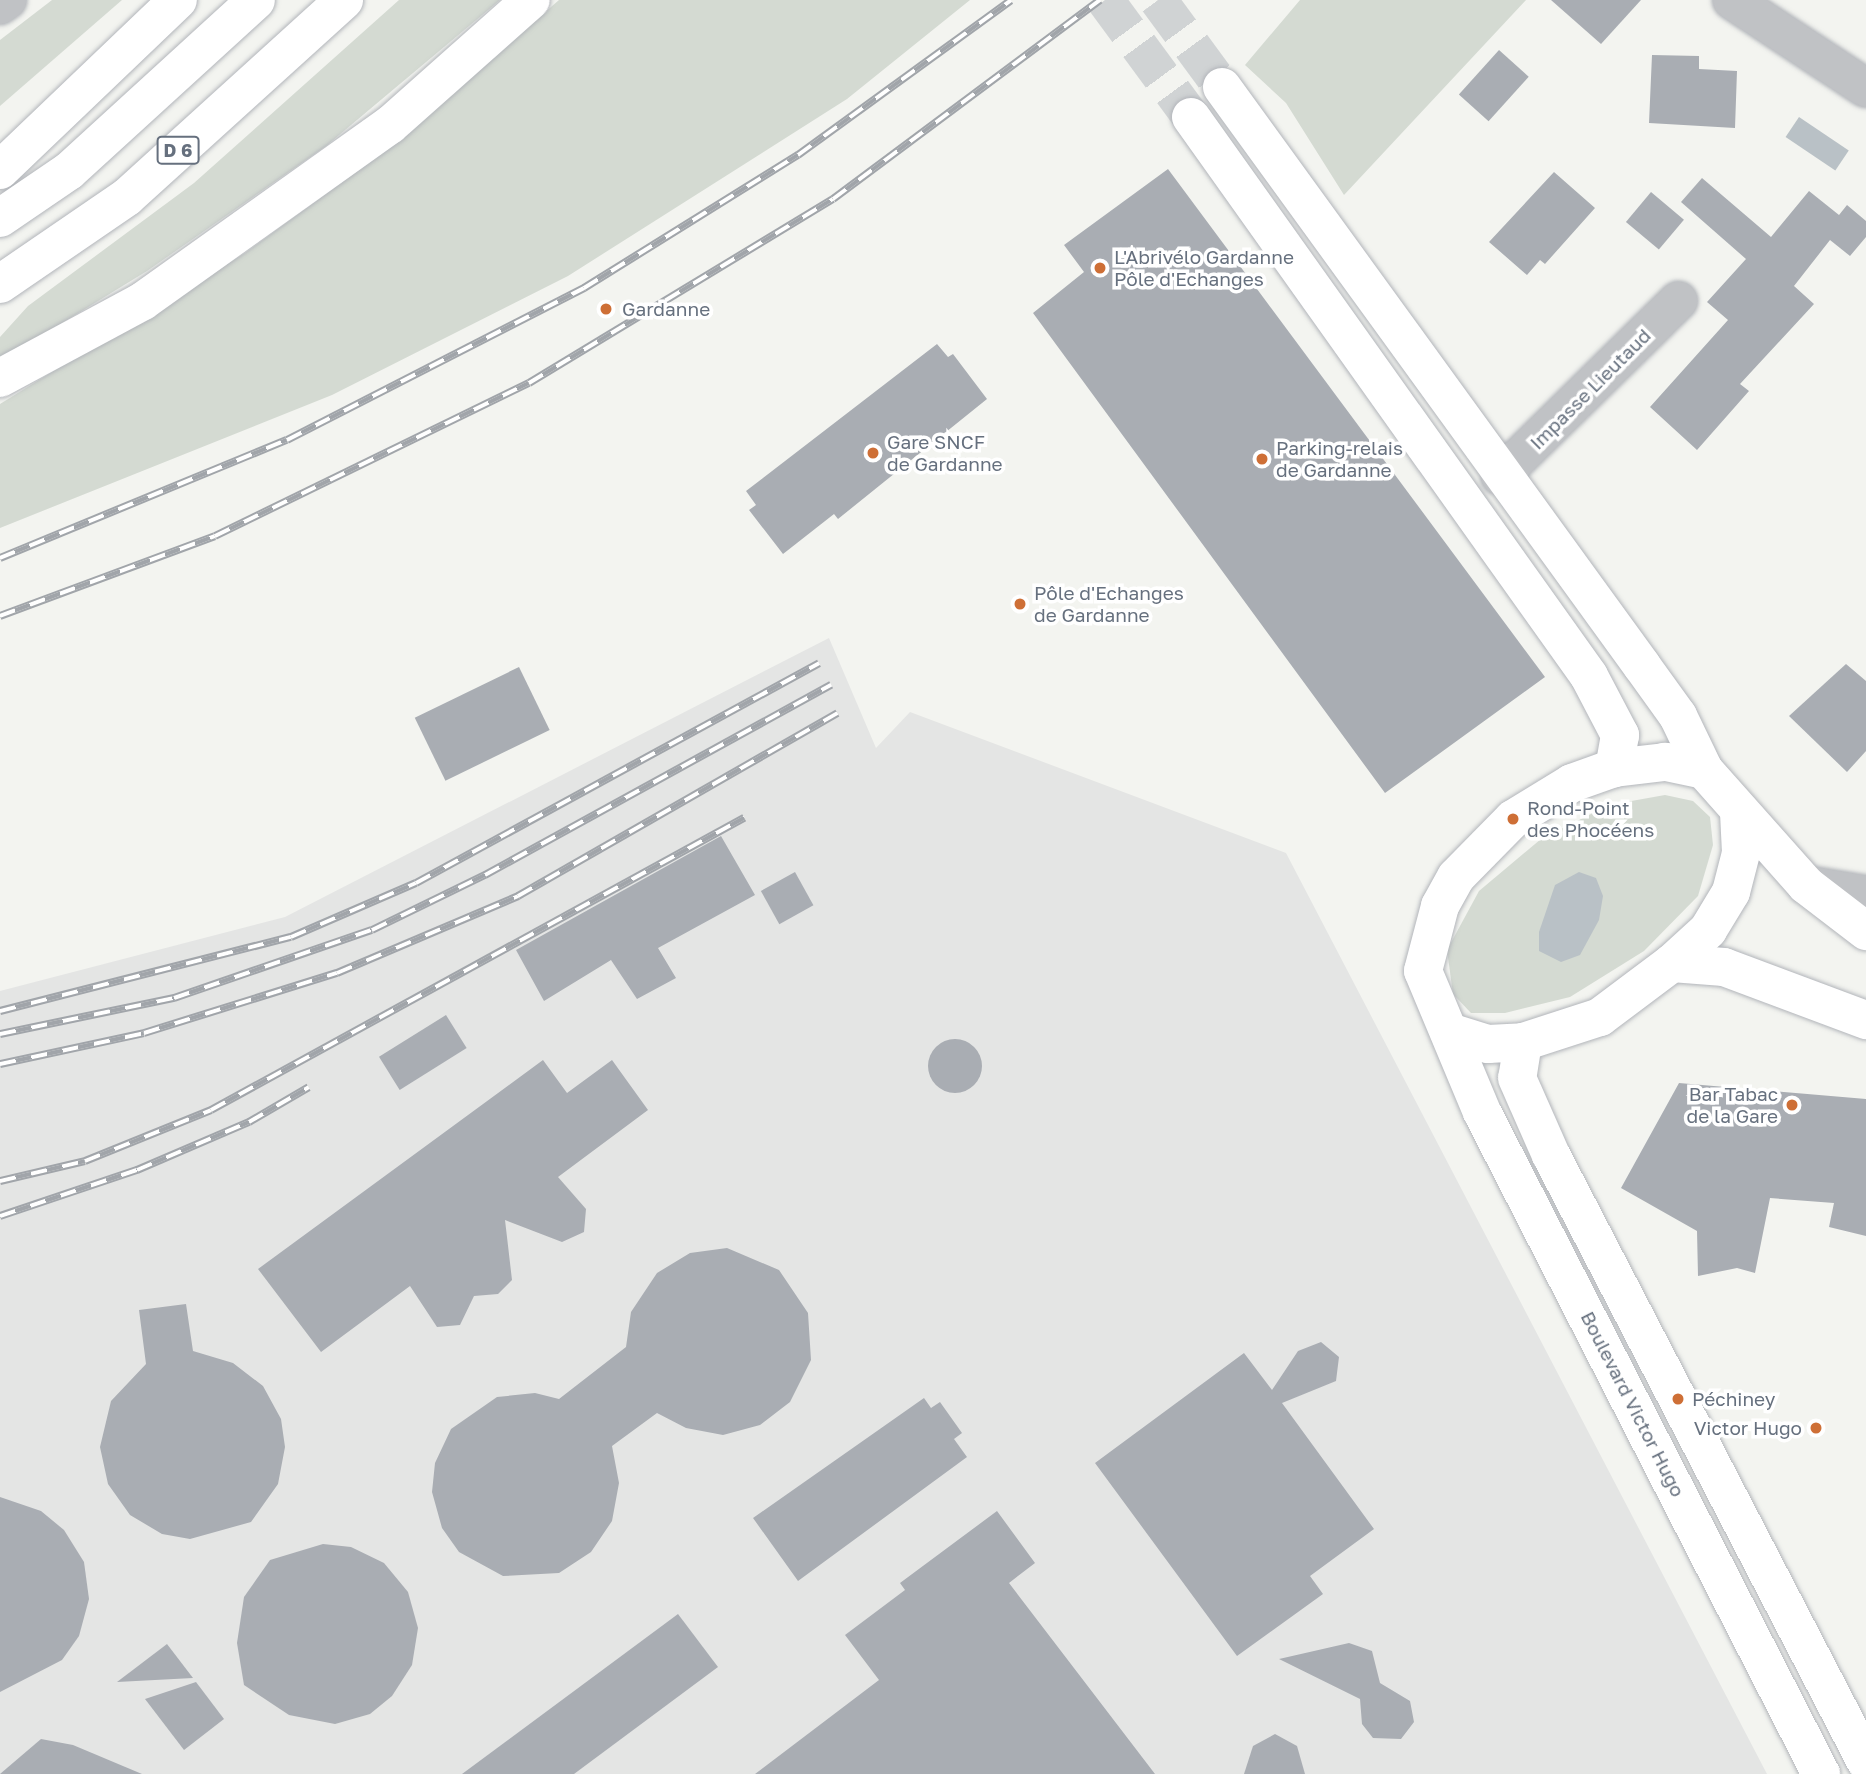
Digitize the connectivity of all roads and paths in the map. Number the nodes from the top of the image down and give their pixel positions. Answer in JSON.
{"nodes":[{"id":1,"x":7,"y":0,"type":"edge"},
{"id":2,"x":178,"y":0,"type":"edge"},
{"id":3,"x":256,"y":0,"type":"edge"},
{"id":4,"x":344,"y":0,"type":"edge"},
{"id":5,"x":531,"y":0,"type":"edge"},
{"id":6,"x":1732,"y":0,"type":"edge"},
{"id":7,"x":0,"y":5,"type":"edge"},
{"id":8,"x":1222,"y":87,"type":"tunnel mouth"},
{"id":9,"x":1866,"y":88,"type":"edge"},
{"id":10,"x":1191,"y":117,"type":"tunnel mouth"},
{"id":11,"x":0,"y":170,"type":"edge"},
{"id":12,"x":0,"y":218,"type":"edge"},
{"id":13,"x":0,"y":284,"type":"edge"},
{"id":14,"x":1678,"y":301,"type":"dead end"},
{"id":15,"x":0,"y":378,"type":"edge"},
{"id":16,"x":1500,"y":475,"type":"junction"},
{"id":17,"x":1614,"y":768,"type":"junction"},
{"id":18,"x":1704,"y":770,"type":"junction"},
{"id":19,"x":1739,"y":812,"type":"junction"},
{"id":20,"x":1806,"y":885,"type":"junction"},
{"id":21,"x":1866,"y":895,"type":"edge"},
{"id":22,"x":1866,"y":931,"type":"edge"},
{"id":23,"x":1672,"y":963,"type":"junction"},
{"id":24,"x":1866,"y":1020,"type":"edge"},
{"id":25,"x":1449,"y":1032,"type":"junction"},
{"id":26,"x":1523,"y":1042,"type":"junction"},
{"id":27,"x":1866,"y":1762,"type":"edge"},
{"id":28,"x":1821,"y":1774,"type":"edge"}],
"edges":[{"from":1,"to":7,"type":"street"},
{"from":2,"to":11,"type":"main road"},
{"from":3,"to":12,"type":"main road"},
{"from":4,"to":13,"type":"main road","number":"D 6"},
{"from":5,"to":15,"type":"main road"},
{"from":6,"to":9,"type":"street"},
{"from":8,"to":16,"type":"main road"},
{"from":10,"to":17,"type":"main road"},
{"from":14,"to":16,"type":"street","name":"Impasse Lieutaud"},
{"from":16,"to":18,"type":"main road"},
{"from":17,"to":18,"type":"main road"},
{"from":17,"to":25,"type":"main road"},
{"from":18,"to":19,"type":"main road"},
{"from":19,"to":20,"type":"main road"},
{"from":19,"to":23,"type":"main road"},
{"from":20,"to":21,"type":"street"},
{"from":20,"to":22,"type":"main road"},
{"from":23,"to":24,"type":"main road"},
{"from":23,"to":26,"type":"main road"},
{"from":25,"to":26,"type":"main road"},
{"from":25,"to":28,"type":"main road","name":"Boulevard Victor Hugo"},
{"from":26,"to":27,"type":"main road"}]}
